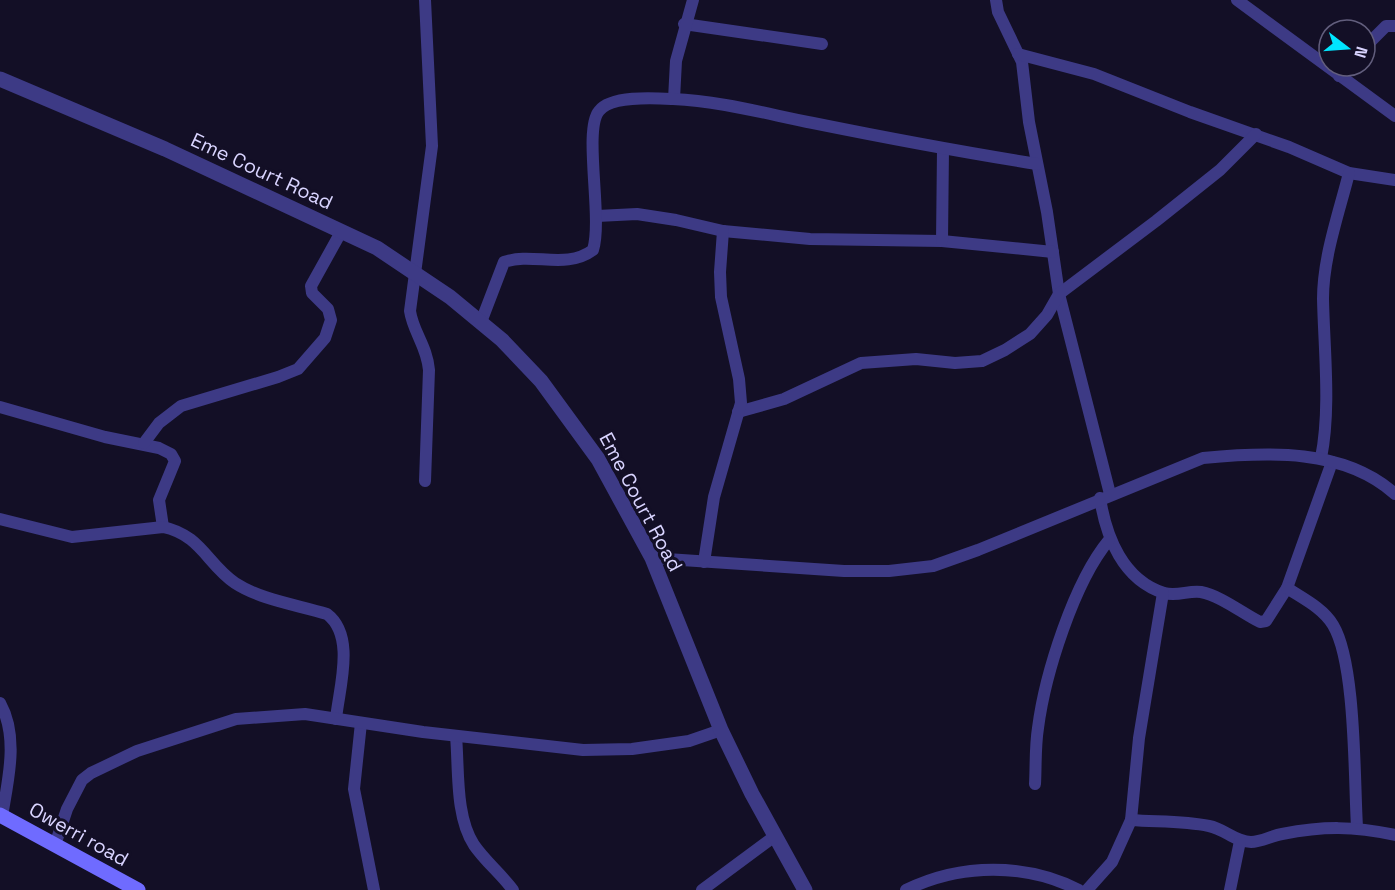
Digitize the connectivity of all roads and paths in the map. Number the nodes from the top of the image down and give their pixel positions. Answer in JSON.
{"nodes":[{"id":1,"x":425,"y":0,"type":"edge"},
{"id":2,"x":693,"y":0,"type":"edge"},
{"id":3,"x":996,"y":0,"type":"edge"},
{"id":4,"x":1237,"y":0,"type":"edge"},
{"id":5,"x":684,"y":24,"type":"junction"},
{"id":6,"x":1395,"y":26,"type":"edge"},
{"id":7,"x":1377,"y":35,"type":"edge"},
{"id":8,"x":822,"y":44,"type":"dead end"},
{"id":9,"x":1018,"y":54,"type":"junction"},
{"id":10,"x":1317,"y":60,"type":"edge"},
{"id":11,"x":1342,"y":78,"type":"edge"},
{"id":12,"x":0,"y":79,"type":"edge"},
{"id":13,"x":674,"y":99,"type":"junction"},
{"id":14,"x":1395,"y":116,"type":"edge"},
{"id":15,"x":1256,"y":134,"type":"junction"},
{"id":16,"x":943,"y":148,"type":"junction"},
{"id":17,"x":1037,"y":164,"type":"junction"},
{"id":18,"x":1349,"y":173,"type":"junction"},
{"id":19,"x":1395,"y":180,"type":"edge"},
{"id":20,"x":597,"y":216,"type":"junction"},
{"id":21,"x":723,"y":231,"type":"junction"},
{"id":22,"x":341,"y":232,"type":"junction"},
{"id":23,"x":942,"y":241,"type":"junction"},
{"id":24,"x":1053,"y":252,"type":"junction"},
{"id":25,"x":416,"y":273,"type":"junction"},
{"id":26,"x":1059,"y":294,"type":"junction"},
{"id":27,"x":481,"y":322,"type":"junction"},
{"id":28,"x":0,"y":407,"type":"edge"},
{"id":29,"x":738,"y":412,"type":"junction"},
{"id":30,"x":144,"y":443,"type":"junction"},
{"id":31,"x":1327,"y":460,"type":"junction"},
{"id":32,"x":424,"y":481,"type":"dead end"},
{"id":33,"x":1393,"y":487,"type":"edge"},
{"id":34,"x":1105,"y":496,"type":"junction"},
{"id":35,"x":0,"y":519,"type":"edge"},
{"id":36,"x":163,"y":527,"type":"junction"},
{"id":37,"x":1109,"y":540,"type":"junction"},
{"id":38,"x":652,"y":558,"type":"junction"},
{"id":39,"x":704,"y":562,"type":"junction"},
{"id":40,"x":1287,"y":588,"type":"junction"},
{"id":41,"x":1163,"y":593,"type":"junction"},
{"id":42,"x":0,"y":703,"type":"edge"},
{"id":43,"x":336,"y":719,"type":"junction"},
{"id":44,"x":361,"y":723,"type":"junction"},
{"id":45,"x":721,"y":730,"type":"junction"},
{"id":46,"x":456,"y":736,"type":"junction"},
{"id":47,"x":1035,"y":784,"type":"dead end"},
{"id":48,"x":1,"y":815,"type":"edge"},
{"id":49,"x":1131,"y":820,"type":"junction"},
{"id":50,"x":1357,"y":827,"type":"junction"},
{"id":51,"x":1395,"y":835,"type":"edge"},
{"id":52,"x":775,"y":836,"type":"junction"},
{"id":53,"x":1240,"y":842,"type":"junction"},
{"id":54,"x":55,"y":844,"type":"junction"},
{"id":55,"x":138,"y":890,"type":"edge"},
{"id":56,"x":374,"y":890,"type":"edge"},
{"id":57,"x":513,"y":890,"type":"edge"},
{"id":58,"x":702,"y":890,"type":"edge"},
{"id":59,"x":805,"y":890,"type":"edge"},
{"id":60,"x":906,"y":890,"type":"edge"},
{"id":61,"x":1079,"y":890,"type":"edge"},
{"id":62,"x":1087,"y":890,"type":"edge"},
{"id":63,"x":1230,"y":890,"type":"edge"}],
"edges":[{"from":1,"to":25,"type":"street"},
{"from":2,"to":5,"type":"street"},
{"from":3,"to":9,"type":"street"},
{"from":4,"to":10,"type":"street"},
{"from":5,"to":8,"type":"street"},
{"from":5,"to":13,"type":"street"},
{"from":6,"to":7,"type":"street"},
{"from":9,"to":15,"type":"street"},
{"from":9,"to":17,"type":"street"},
{"from":11,"to":14,"type":"street"},
{"from":12,"to":22,"type":"street","name":"Eme Court Road"},
{"from":13,"to":16,"type":"street"},
{"from":13,"to":20,"type":"street"},
{"from":15,"to":18,"type":"street"},
{"from":15,"to":26,"type":"street"},
{"from":16,"to":17,"type":"street"},
{"from":16,"to":23,"type":"street"},
{"from":17,"to":24,"type":"street"},
{"from":18,"to":19,"type":"street"},
{"from":18,"to":31,"type":"street"},
{"from":20,"to":21,"type":"street"},
{"from":20,"to":27,"type":"street"},
{"from":21,"to":23,"type":"street"},
{"from":21,"to":29,"type":"street"},
{"from":22,"to":25,"type":"street","name":"Eme Court Road"},
{"from":22,"to":30,"type":"street"},
{"from":23,"to":24,"type":"street"},
{"from":24,"to":26,"type":"street"},
{"from":25,"to":27,"type":"street","name":"Eme Court Road"},
{"from":25,"to":32,"type":"street"},
{"from":26,"to":29,"type":"street"},
{"from":26,"to":34,"type":"street"},
{"from":27,"to":38,"type":"street","name":"Eme Court Road"},
{"from":28,"to":30,"type":"street"},
{"from":29,"to":39,"type":"street"},
{"from":30,"to":36,"type":"street"},
{"from":31,"to":33,"type":"street"},
{"from":31,"to":34,"type":"street"},
{"from":31,"to":40,"type":"street"},
{"from":34,"to":37,"type":"street"},
{"from":34,"to":39,"type":"street"},
{"from":35,"to":36,"type":"street"},
{"from":36,"to":43,"type":"street"},
{"from":37,"to":41,"type":"street"},
{"from":37,"to":47,"type":"street"},
{"from":38,"to":39,"type":"street"},
{"from":38,"to":45,"type":"street","name":"Eme Court Road"},
{"from":40,"to":41,"type":"street"},
{"from":40,"to":50,"type":"street"},
{"from":41,"to":49,"type":"street"},
{"from":42,"to":48,"type":"street"},
{"from":43,"to":44,"type":"street"},
{"from":43,"to":54,"type":"street"},
{"from":44,"to":46,"type":"street"},
{"from":44,"to":56,"type":"street"},
{"from":45,"to":46,"type":"street"},
{"from":45,"to":52,"type":"street","name":"Eme Court Road"},
{"from":46,"to":57,"type":"street"},
{"from":48,"to":54,"type":"main road","name":"Owerri road"},
{"from":49,"to":53,"type":"street"},
{"from":49,"to":62,"type":"street"},
{"from":50,"to":51,"type":"street"},
{"from":50,"to":53,"type":"street"},
{"from":52,"to":58,"type":"street"},
{"from":52,"to":59,"type":"street","name":"Eme Court Road"},
{"from":53,"to":63,"type":"street"},
{"from":54,"to":55,"type":"main road","name":"Owerri road"},
{"from":60,"to":61,"type":"street"}]}
